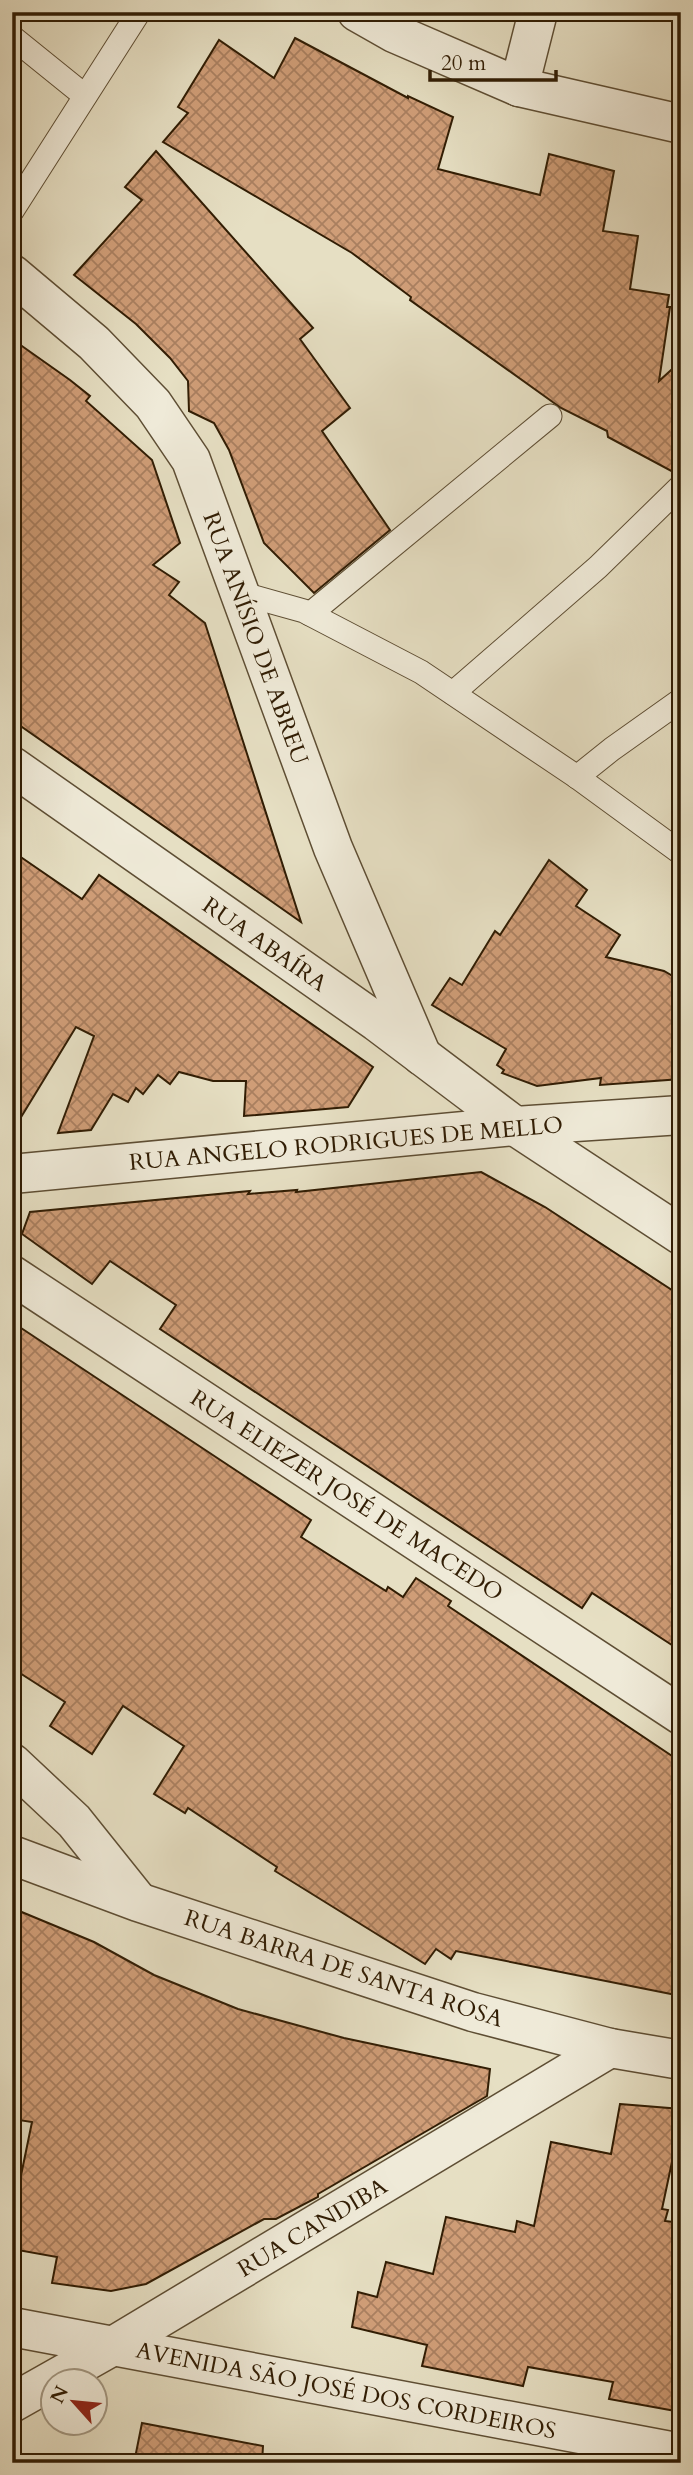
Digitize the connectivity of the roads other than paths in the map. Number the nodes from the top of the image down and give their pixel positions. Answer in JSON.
{"nodes":[{"id":1,"x":139,"y":12,"type":"edge"},
{"id":2,"x":357,"y":12,"type":"edge"},
{"id":3,"x":538,"y":12,"type":"edge"},
{"id":4,"x":12,"y":37,"type":"edge"},
{"id":5,"x":519,"y":87,"type":"junction"},
{"id":6,"x":85,"y":96,"type":"junction"},
{"id":7,"x":681,"y":124,"type":"edge"},
{"id":8,"x":12,"y":211,"type":"edge"},
{"id":9,"x":12,"y":274,"type":"edge"},
{"id":10,"x":550,"y":416,"type":"dead end"},
{"id":11,"x":681,"y":486,"type":"edge"},
{"id":12,"x":240,"y":593,"type":"junction"},
{"id":13,"x":310,"y":614,"type":"junction"},
{"id":14,"x":453,"y":693,"type":"junction"},
{"id":15,"x":681,"y":700,"type":"edge"},
{"id":16,"x":12,"y":766,"type":"edge"},
{"id":17,"x":577,"y":777,"type":"junction"},
{"id":18,"x":681,"y":853,"type":"edge"},
{"id":19,"x":422,"y":1056,"type":"junction"},
{"id":20,"x":681,"y":1115,"type":"edge"},
{"id":21,"x":515,"y":1126,"type":"junction"},
{"id":22,"x":12,"y":1174,"type":"edge"},
{"id":23,"x":681,"y":1235,"type":"edge"},
{"id":24,"x":12,"y":1275,"type":"edge"},
{"id":25,"x":681,"y":1715,"type":"edge"},
{"id":26,"x":12,"y":1763,"type":"edge"},
{"id":27,"x":12,"y":1855,"type":"edge"},
{"id":28,"x":138,"y":1902,"type":"junction"},
{"id":29,"x":610,"y":2048,"type":"junction"},
{"id":30,"x":681,"y":2060,"type":"edge"},
{"id":31,"x":12,"y":2327,"type":"edge"},
{"id":32,"x":113,"y":2346,"type":"junction"},
{"id":33,"x":12,"y":2403,"type":"edge"},
{"id":34,"x":681,"y":2454,"type":"edge"}],
"edges":[{"from":1,"to":6,"type":"lane"},
{"from":2,"to":5,"type":"street"},
{"from":3,"to":5,"type":"street"},
{"from":4,"to":6,"type":"lane"},
{"from":5,"to":7,"type":"street"},
{"from":6,"to":8,"type":"lane"},
{"from":9,"to":12,"type":"street","name":"RUA ANÍSIO DE ABREU"},
{"from":10,"to":13,"type":"lane"},
{"from":11,"to":14,"type":"lane"},
{"from":12,"to":13,"type":"lane"},
{"from":12,"to":19,"type":"street","name":"RUA ANÍSIO DE ABREU"},
{"from":13,"to":14,"type":"lane"},
{"from":14,"to":17,"type":"lane"},
{"from":15,"to":17,"type":"lane"},
{"from":16,"to":19,"type":"street","name":"RUA ABAÍRA"},
{"from":17,"to":18,"type":"lane"},
{"from":19,"to":21,"type":"street","name":"RUA ABAÍRA"},
{"from":20,"to":21,"type":"street","name":"RUA ANGELO RODRIGUES DE MELLO"},
{"from":21,"to":22,"type":"street","name":"RUA ANGELO RODRIGUES DE MELLO"},
{"from":21,"to":23,"type":"street"},
{"from":24,"to":25,"type":"street","name":"RUA ELIEZER JOSÉ DE MACEDO"},
{"from":26,"to":28,"type":"street"},
{"from":27,"to":28,"type":"street","name":"RUA BARRA DE SANTA ROSA"},
{"from":28,"to":29,"type":"street","name":"RUA BARRA DE SANTA ROSA"},
{"from":29,"to":30,"type":"street","name":"RUA BARRA DE SANTA ROSA"},
{"from":29,"to":32,"type":"street","name":"RUA CANDIBA"},
{"from":31,"to":32,"type":"street","name":"AVENIDA SÃO JOSÉ DOS CORDEIROS"},
{"from":32,"to":33,"type":"street","name":"RUA CANDIBA"},
{"from":32,"to":34,"type":"street","name":"AVENIDA SÃO JOSÉ DOS CORDEIROS"}]}
